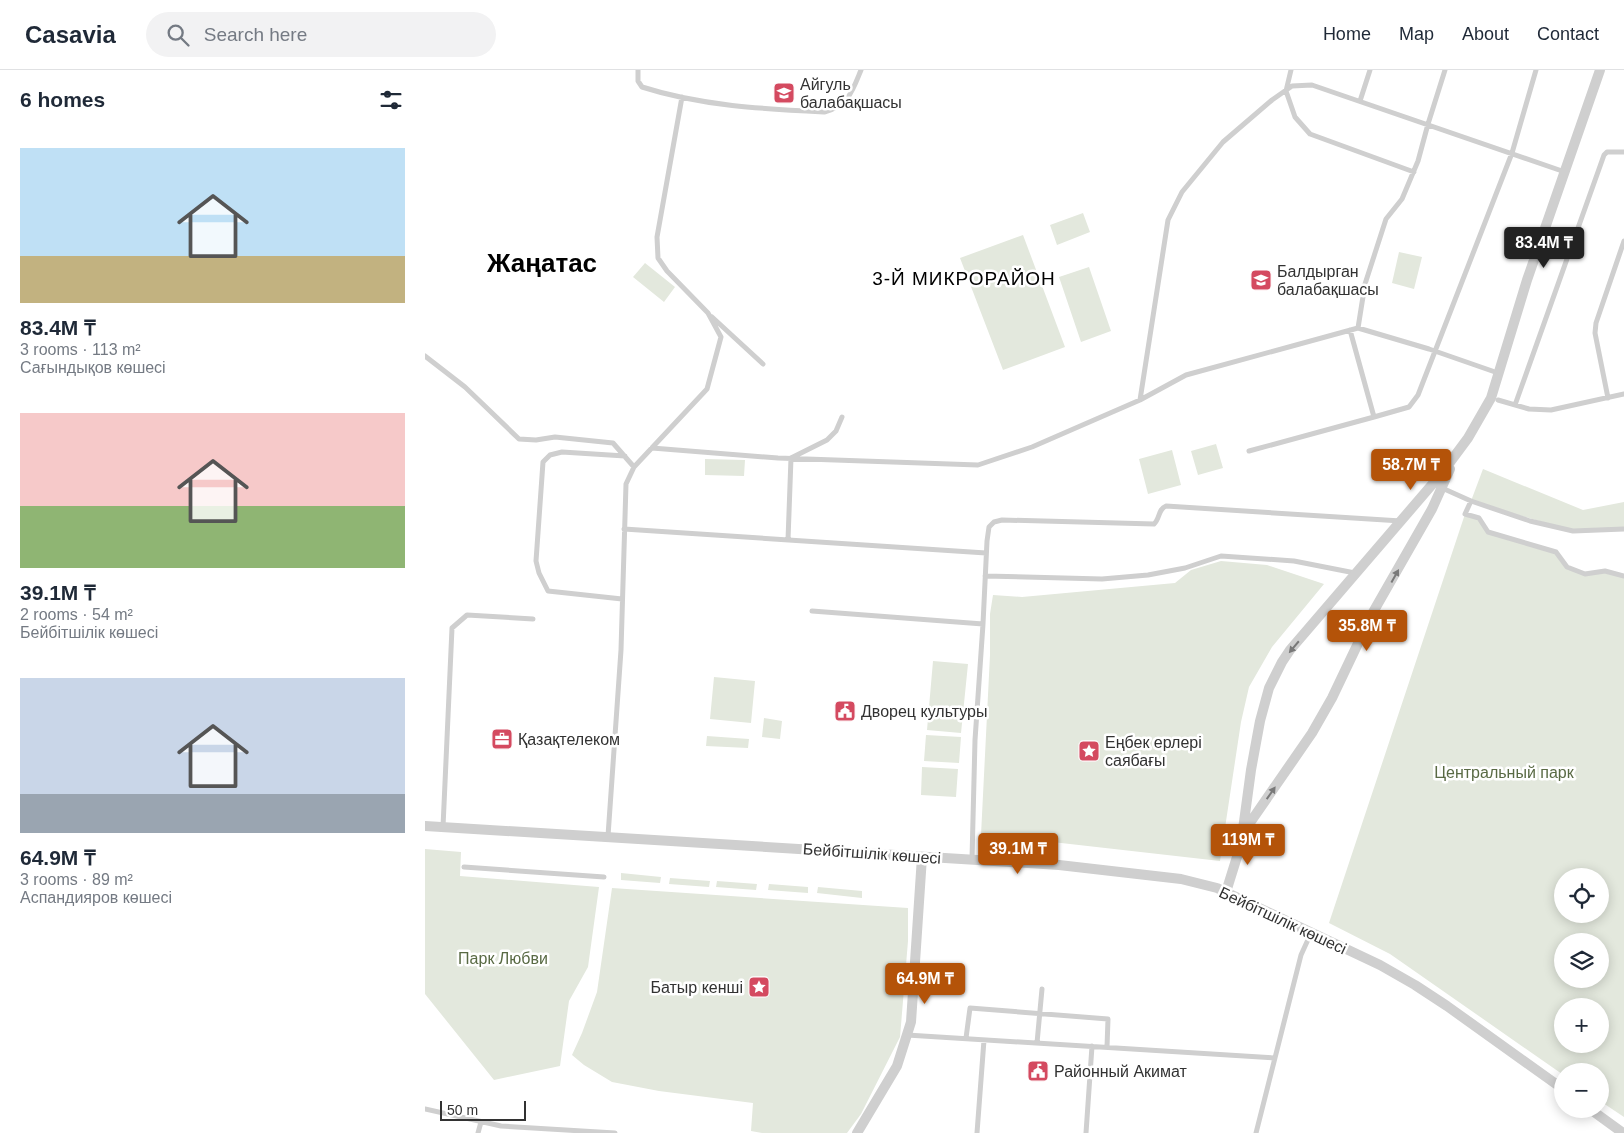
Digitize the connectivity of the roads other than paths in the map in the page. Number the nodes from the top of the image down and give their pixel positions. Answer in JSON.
{"nodes":[{"id":1,"x":638,"y":70,"type":"edge"},
{"id":2,"x":861,"y":70,"type":"edge"},
{"id":3,"x":1291,"y":70,"type":"edge"},
{"id":4,"x":1370,"y":70,"type":"edge"},
{"id":5,"x":1445,"y":70,"type":"edge"},
{"id":6,"x":1536,"y":70,"type":"edge"},
{"id":7,"x":1600,"y":70,"type":"edge"},
{"id":8,"x":1285,"y":91,"type":"junction"},
{"id":9,"x":682,"y":97,"type":"junction"},
{"id":10,"x":1360,"y":101,"type":"junction"},
{"id":11,"x":1427,"y":124,"type":"junction"},
{"id":12,"x":1624,"y":152,"type":"edge"},
{"id":13,"x":1512,"y":153,"type":"junction"},
{"id":14,"x":1413,"y":172,"type":"junction"},
{"id":15,"x":1565,"y":172,"type":"junction"},
{"id":16,"x":1623,"y":245,"type":"edge"},
{"id":17,"x":708,"y":313,"type":"junction"},
{"id":18,"x":1358,"y":328,"type":"junction"},
{"id":19,"x":1350,"y":330,"type":"junction"},
{"id":20,"x":1435,"y":351,"type":"junction"},
{"id":21,"x":425,"y":356,"type":"edge"},
{"id":22,"x":763,"y":364,"type":"dead end"},
{"id":23,"x":1498,"y":373,"type":"junction"},
{"id":24,"x":1624,"y":394,"type":"edge"},
{"id":25,"x":1608,"y":398,"type":"junction"},
{"id":26,"x":1140,"y":400,"type":"junction"},
{"id":27,"x":1498,"y":400,"type":"dead end"},
{"id":28,"x":1515,"y":405,"type":"junction"},
{"id":29,"x":842,"y":417,"type":"dead end"},
{"id":30,"x":1374,"y":417,"type":"junction"},
{"id":31,"x":652,"y":448,"type":"junction"},
{"id":32,"x":1249,"y":451,"type":"dead end"},
{"id":33,"x":1457,"y":452,"type":"junction"},
{"id":34,"x":625,"y":456,"type":"junction"},
{"id":35,"x":791,"y":458,"type":"junction"},
{"id":36,"x":634,"y":467,"type":"junction"},
{"id":37,"x":1441,"y":488,"type":"junction"},
{"id":38,"x":1471,"y":501,"type":"junction"},
{"id":39,"x":1401,"y":521,"type":"junction"},
{"id":40,"x":624,"y":529,"type":"junction"},
{"id":41,"x":1624,"y":529,"type":"edge"},
{"id":42,"x":788,"y":540,"type":"junction"},
{"id":43,"x":986,"y":553,"type":"junction"},
{"id":44,"x":1357,"y":574,"type":"junction"},
{"id":45,"x":985,"y":576,"type":"junction"},
{"id":46,"x":1624,"y":576,"type":"edge"},
{"id":47,"x":622,"y":598,"type":"junction"},
{"id":48,"x":812,"y":611,"type":"dead end"},
{"id":49,"x":533,"y":619,"type":"dead end"},
{"id":50,"x":983,"y":624,"type":"junction"},
{"id":51,"x":425,"y":826,"type":"edge"},
{"id":52,"x":443,"y":827,"type":"junction"},
{"id":53,"x":1243,"y":833,"type":"junction"},
{"id":54,"x":608,"y":836,"type":"junction"},
{"id":55,"x":922,"y":856,"type":"junction"},
{"id":56,"x":972,"y":860,"type":"junction"},
{"id":57,"x":464,"y":867,"type":"dead end"},
{"id":58,"x":604,"y":877,"type":"dead end"},
{"id":59,"x":1226,"y":892,"type":"junction"},
{"id":60,"x":1311,"y":933,"type":"junction"},
{"id":61,"x":1042,"y":989,"type":"dead end"},
{"id":62,"x":1040,"y":1014,"type":"junction"},
{"id":63,"x":907,"y":1035,"type":"junction"},
{"id":64,"x":966,"y":1038,"type":"junction"},
{"id":65,"x":984,"y":1040,"type":"junction"},
{"id":66,"x":1037,"y":1043,"type":"junction"},
{"id":67,"x":1092,"y":1046,"type":"junction"},
{"id":68,"x":1107,"y":1047,"type":"junction"},
{"id":69,"x":1275,"y":1058,"type":"junction"},
{"id":70,"x":1554,"y":1083,"type":"edge"},
{"id":71,"x":425,"y":1109,"type":"edge"},
{"id":72,"x":1602,"y":1118,"type":"edge"},
{"id":73,"x":481,"y":1122,"type":"junction"},
{"id":74,"x":501,"y":1126,"type":"junction"},
{"id":75,"x":556,"y":1131,"type":"edge"},
{"id":76,"x":478,"y":1133,"type":"edge"},
{"id":77,"x":501,"y":1133,"type":"edge"},
{"id":78,"x":615,"y":1133,"type":"edge"},
{"id":79,"x":857,"y":1133,"type":"edge"},
{"id":80,"x":977,"y":1133,"type":"edge"},
{"id":81,"x":1086,"y":1133,"type":"edge"},
{"id":82,"x":1256,"y":1133,"type":"edge"},
{"id":83,"x":1623,"y":1133,"type":"edge"}],
"edges":[{"from":1,"to":9,"type":"lane"},
{"from":2,"to":9,"type":"lane"},
{"from":3,"to":8,"type":"lane"},
{"from":4,"to":10,"type":"lane"},
{"from":5,"to":11,"type":"lane"},
{"from":6,"to":13,"type":"lane"},
{"from":7,"to":15,"type":"street"},
{"from":8,"to":10,"type":"lane"},
{"from":8,"to":14,"type":"lane"},
{"from":8,"to":26,"type":"lane"},
{"from":9,"to":17,"type":"lane"},
{"from":10,"to":11,"type":"lane"},
{"from":11,"to":13,"type":"lane"},
{"from":11,"to":14,"type":"lane"},
{"from":12,"to":28,"type":"lane"},
{"from":13,"to":15,"type":"lane"},
{"from":13,"to":20,"type":"lane"},
{"from":14,"to":18,"type":"lane"},
{"from":15,"to":23,"type":"street"},
{"from":16,"to":25,"type":"lane"},
{"from":17,"to":22,"type":"lane"},
{"from":17,"to":31,"type":"lane"},
{"from":18,"to":19,"type":"lane"},
{"from":18,"to":20,"type":"lane"},
{"from":19,"to":26,"type":"lane"},
{"from":19,"to":30,"type":"lane"},
{"from":20,"to":23,"type":"lane"},
{"from":20,"to":30,"type":"lane"},
{"from":21,"to":34,"type":"lane"},
{"from":23,"to":33,"type":"street"},
{"from":24,"to":25,"type":"lane"},
{"from":25,"to":28,"type":"lane"},
{"from":26,"to":35,"type":"lane"},
{"from":27,"to":28,"type":"lane"},
{"from":29,"to":35,"type":"lane"},
{"from":30,"to":32,"type":"lane"},
{"from":31,"to":35,"type":"lane"},
{"from":31,"to":36,"type":"lane"},
{"from":33,"to":37,"type":"street"},
{"from":33,"to":39,"type":"street"},
{"from":34,"to":36,"type":"lane"},
{"from":34,"to":47,"type":"lane"},
{"from":35,"to":42,"type":"lane"},
{"from":36,"to":40,"type":"lane"},
{"from":37,"to":38,"type":"lane"},
{"from":53,"to":37,"type":"street","one_way":true},
{"from":38,"to":41,"type":"lane"},
{"from":38,"to":46,"type":"lane"},
{"from":39,"to":43,"type":"lane"},
{"from":39,"to":44,"type":"street"},
{"from":40,"to":42,"type":"lane"},
{"from":40,"to":47,"type":"lane"},
{"from":42,"to":43,"type":"lane"},
{"from":43,"to":45,"type":"lane"},
{"from":44,"to":45,"type":"lane"},
{"from":44,"to":53,"type":"street","one_way":true},
{"from":45,"to":50,"type":"lane"},
{"from":47,"to":54,"type":"lane"},
{"from":48,"to":50,"type":"lane"},
{"from":49,"to":52,"type":"lane"},
{"from":50,"to":56,"type":"lane"},
{"from":51,"to":52,"type":"street","name":"Бейбітшілік көшесі"},
{"from":52,"to":54,"type":"street","name":"Бейбітшілік көшесі"},
{"from":53,"to":59,"type":"street"},
{"from":54,"to":55,"type":"street","name":"Бейбітшілік көшесі"},
{"from":55,"to":56,"type":"street","name":"Бейбітшілік көшесі"},
{"from":55,"to":63,"type":"street"},
{"from":56,"to":59,"type":"street","name":"Бейбітшілік көшесі"},
{"from":57,"to":58,"type":"lane"},
{"from":59,"to":60,"type":"street","name":"Бейбітшілік көшесі"},
{"from":60,"to":69,"type":"lane"},
{"from":60,"to":70,"type":"street","name":"Бейбітшілік көшесі"},
{"from":61,"to":62,"type":"lane"},
{"from":62,"to":64,"type":"lane"},
{"from":62,"to":66,"type":"lane"},
{"from":62,"to":68,"type":"lane"},
{"from":63,"to":64,"type":"lane"},
{"from":63,"to":79,"type":"street"},
{"from":64,"to":65,"type":"lane"},
{"from":65,"to":66,"type":"lane"},
{"from":65,"to":80,"type":"lane"},
{"from":66,"to":67,"type":"lane"},
{"from":67,"to":68,"type":"lane"},
{"from":67,"to":81,"type":"lane"},
{"from":68,"to":69,"type":"lane"},
{"from":69,"to":82,"type":"lane"},
{"from":71,"to":73,"type":"lane"},
{"from":72,"to":83,"type":"street"},
{"from":73,"to":74,"type":"lane"},
{"from":73,"to":76,"type":"lane"},
{"from":74,"to":75,"type":"lane"},
{"from":74,"to":77,"type":"lane"},
{"from":75,"to":78,"type":"lane"}]}
